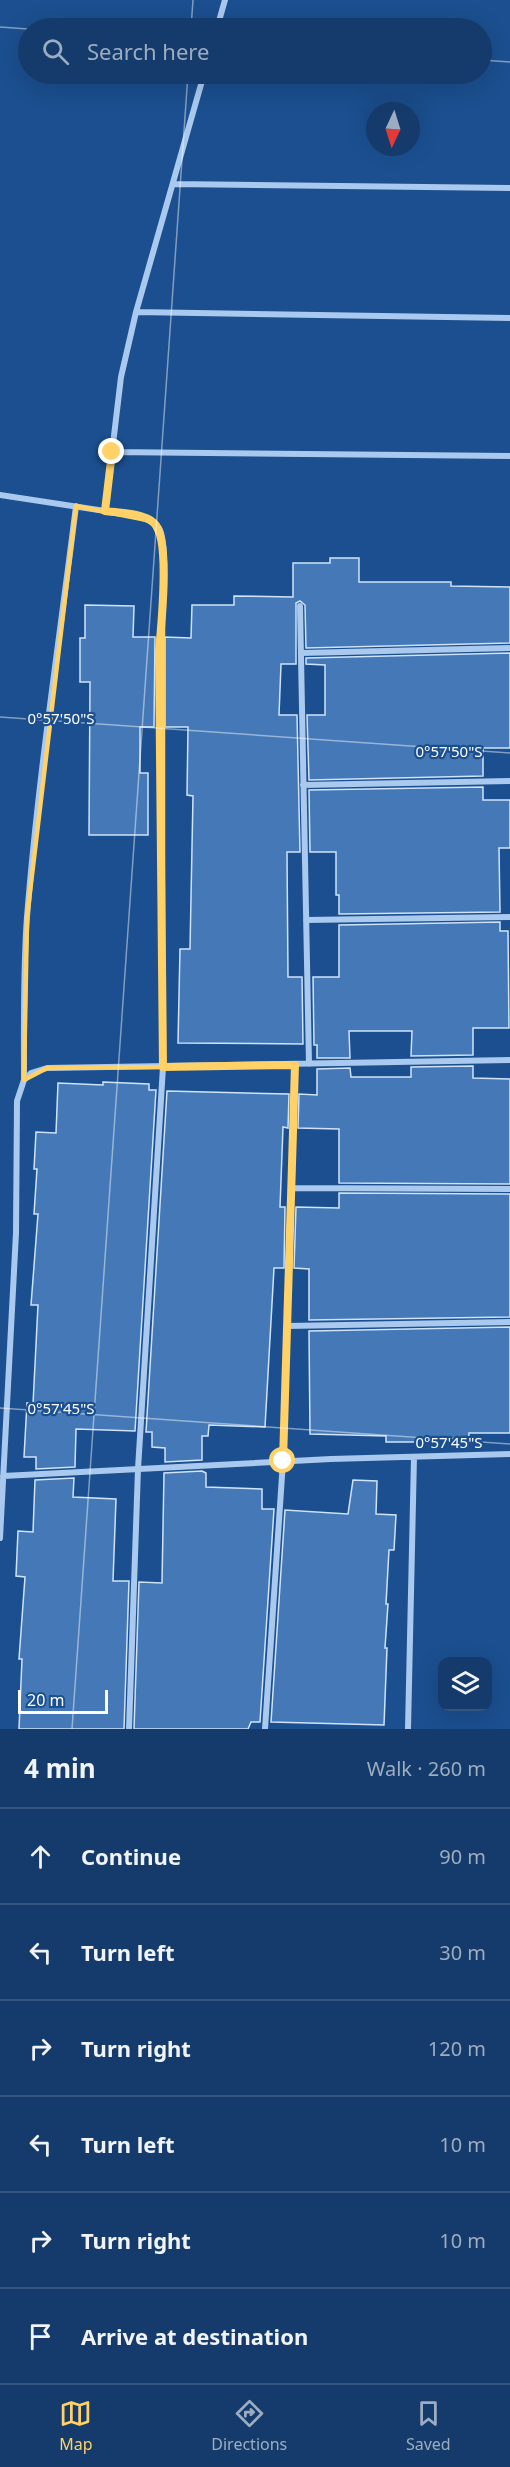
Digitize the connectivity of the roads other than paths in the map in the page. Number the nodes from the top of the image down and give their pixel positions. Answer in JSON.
{"nodes":[{"id":1,"x":225,"y":0,"type":"edge"},
{"id":2,"x":220,"y":18,"type":"edge"},
{"id":3,"x":201,"y":84,"type":"edge"},
{"id":4,"x":172,"y":184,"type":"junction"},
{"id":5,"x":510,"y":188,"type":"edge"},
{"id":6,"x":136,"y":312,"type":"junction"},
{"id":7,"x":510,"y":318,"type":"edge"},
{"id":8,"x":112,"y":452,"type":"junction"},
{"id":9,"x":510,"y":456,"type":"edge"},
{"id":10,"x":0,"y":495,"type":"edge"},
{"id":11,"x":76,"y":506,"type":"junction"},
{"id":12,"x":105,"y":511,"type":"junction"},
{"id":13,"x":300,"y":606,"type":"dead end"},
{"id":14,"x":510,"y":648,"type":"edge"},
{"id":15,"x":301,"y":653,"type":"junction"},
{"id":16,"x":510,"y":780,"type":"edge"},
{"id":17,"x":303,"y":785,"type":"junction"},
{"id":18,"x":510,"y":917,"type":"edge"},
{"id":19,"x":306,"y":920,"type":"junction"},
{"id":20,"x":510,"y":1060,"type":"edge"},
{"id":21,"x":309,"y":1064,"type":"junction"},
{"id":22,"x":295,"y":1065,"type":"junction"},
{"id":23,"x":163,"y":1067,"type":"junction"},
{"id":24,"x":24,"y":1080,"type":"junction"},
{"id":25,"x":291,"y":1188,"type":"junction"},
{"id":26,"x":510,"y":1189,"type":"edge"},
{"id":27,"x":510,"y":1322,"type":"edge"},
{"id":28,"x":287,"y":1326,"type":"junction"},
{"id":29,"x":9,"y":1351,"type":"junction"},
{"id":30,"x":0,"y":1352,"type":"edge"},
{"id":31,"x":510,"y":1454,"type":"edge"},
{"id":32,"x":414,"y":1457,"type":"junction"},
{"id":33,"x":283,"y":1461,"type":"junction"},
{"id":34,"x":138,"y":1469,"type":"junction"},
{"id":35,"x":3,"y":1476,"type":"junction"},
{"id":36,"x":0,"y":1538,"type":"edge"},
{"id":37,"x":129,"y":1729,"type":"edge"},
{"id":38,"x":265,"y":1729,"type":"edge"},
{"id":39,"x":408,"y":1729,"type":"edge"}],
"edges":[{"from":1,"to":2,"type":"street"},
{"from":3,"to":4,"type":"street"},
{"from":4,"to":5,"type":"street"},
{"from":4,"to":6,"type":"street"},
{"from":6,"to":7,"type":"street"},
{"from":6,"to":8,"type":"street"},
{"from":8,"to":9,"type":"street"},
{"from":8,"to":12,"type":"street"},
{"from":10,"to":11,"type":"street"},
{"from":11,"to":12,"type":"street"},
{"from":11,"to":24,"type":"street"},
{"from":12,"to":23,"type":"street"},
{"from":13,"to":15,"type":"street"},
{"from":14,"to":15,"type":"street"},
{"from":15,"to":17,"type":"street"},
{"from":16,"to":17,"type":"street"},
{"from":17,"to":19,"type":"street"},
{"from":18,"to":19,"type":"street"},
{"from":19,"to":21,"type":"street"},
{"from":20,"to":21,"type":"street"},
{"from":21,"to":22,"type":"street"},
{"from":22,"to":23,"type":"street"},
{"from":22,"to":25,"type":"street"},
{"from":23,"to":24,"type":"street"},
{"from":23,"to":34,"type":"street"},
{"from":24,"to":29,"type":"street"},
{"from":25,"to":26,"type":"street"},
{"from":25,"to":28,"type":"street"},
{"from":27,"to":28,"type":"street"},
{"from":28,"to":33,"type":"street"},
{"from":29,"to":30,"type":"street"},
{"from":29,"to":35,"type":"street"},
{"from":31,"to":32,"type":"street"},
{"from":32,"to":33,"type":"street"},
{"from":32,"to":39,"type":"street"},
{"from":33,"to":34,"type":"street"},
{"from":33,"to":38,"type":"street"},
{"from":34,"to":35,"type":"street"},
{"from":34,"to":37,"type":"street"},
{"from":35,"to":36,"type":"street"}]}
